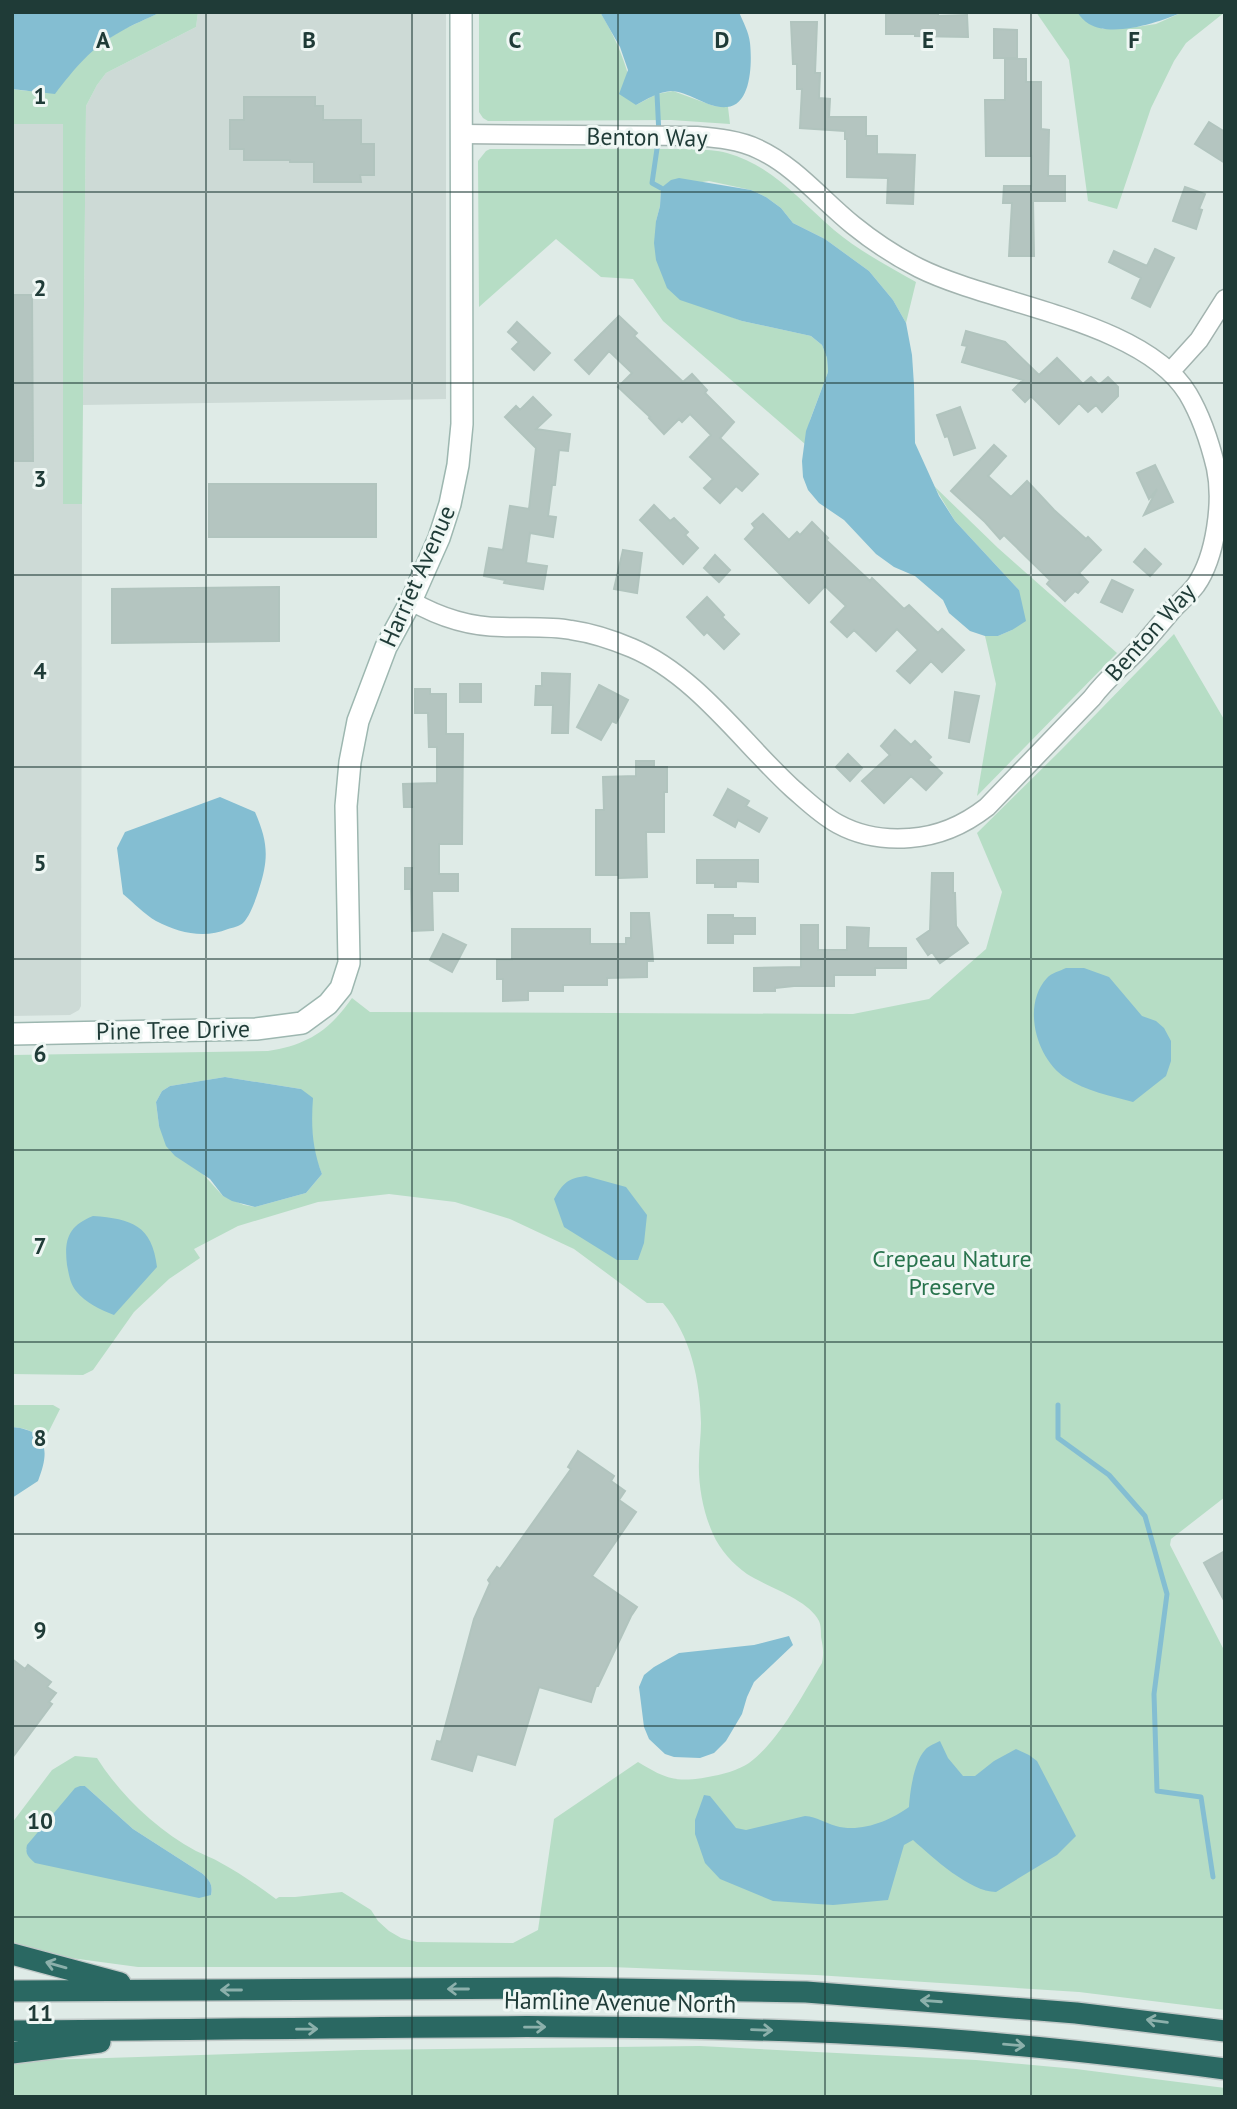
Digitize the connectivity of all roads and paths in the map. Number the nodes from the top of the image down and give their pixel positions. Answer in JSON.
{"nodes":[{"id":1,"x":461,"y":12,"type":"edge"},
{"id":2,"x":461,"y":134,"type":"junction"},
{"id":3,"x":1225,"y":299,"type":"edge"},
{"id":4,"x":1170,"y":372,"type":"junction"},
{"id":5,"x":1217,"y":560,"type":"edge"},
{"id":6,"x":411,"y":601,"type":"junction"},
{"id":7,"x":328,"y":1004,"type":"joint"},
{"id":8,"x":12,"y":1034,"type":"edge"},
{"id":9,"x":12,"y":1954,"type":"edge"},
{"id":10,"x":146,"y":1990,"type":"junction"},
{"id":11,"x":12,"y":1992,"type":"edge"},
{"id":12,"x":190,"y":2030,"type":"junction"},
{"id":13,"x":12,"y":2031,"type":"edge"},
{"id":14,"x":1225,"y":2031,"type":"edge"},
{"id":15,"x":12,"y":2053,"type":"edge"},
{"id":16,"x":1225,"y":2069,"type":"edge"}],
"edges":[{"from":1,"to":2,"type":"street","name":"Harriet Avenue"},
{"from":2,"to":4,"type":"street","name":"Benton Way"},
{"from":2,"to":6,"type":"street","name":"Harriet Avenue"},
{"from":3,"to":4,"type":"street"},
{"from":4,"to":5,"type":"street","name":"Benton Way"},
{"from":5,"to":6,"type":"street","name":"Benton Way"},
{"from":6,"to":7,"type":"street","name":"Harriet Avenue"},
{"from":7,"to":8,"type":"street","name":"Pine Tree Drive"},
{"from":10,"to":9,"type":"highway","one_way":true},
{"from":10,"to":11,"type":"highway","name":"Hamline Avenue North"},
{"from":14,"to":10,"type":"highway","name":"Hamline Avenue North","one_way":true},
{"from":12,"to":13,"type":"highway","name":"Hamline Avenue North"},
{"from":12,"to":15,"type":"highway"},
{"from":12,"to":16,"type":"highway","name":"Hamline Avenue North","one_way":true}]}
